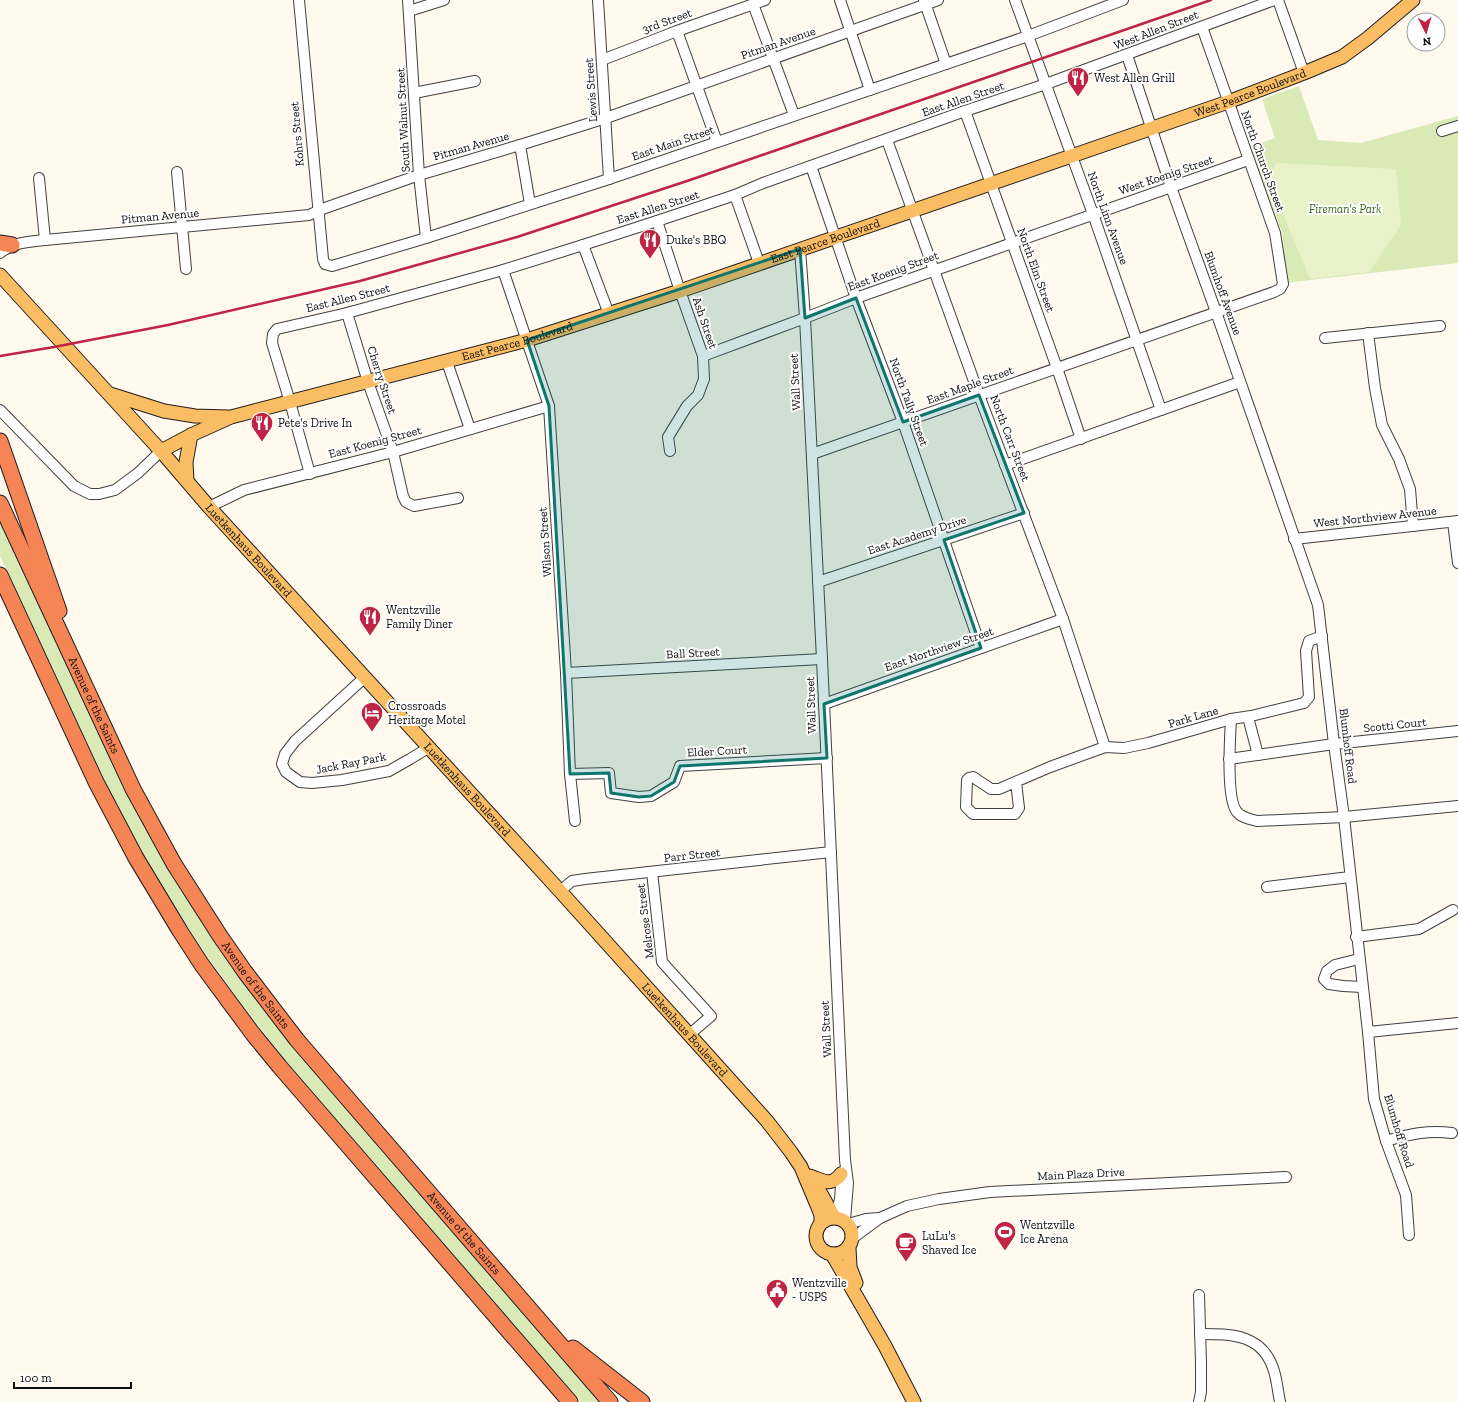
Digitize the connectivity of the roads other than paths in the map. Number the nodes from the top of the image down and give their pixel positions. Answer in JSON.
{"nodes":[{"id":1,"x":299,"y":0,"type":"edge"},
{"id":2,"x":408,"y":0,"type":"edge"},
{"id":3,"x":444,"y":0,"type":"edge"},
{"id":4,"x":598,"y":0,"type":"edge"},
{"id":5,"x":765,"y":0,"type":"edge"},
{"id":6,"x":840,"y":0,"type":"edge"},
{"id":7,"x":938,"y":0,"type":"edge"},
{"id":8,"x":1015,"y":0,"type":"edge"},
{"id":9,"x":1123,"y":0,"type":"edge"},
{"id":10,"x":1274,"y":0,"type":"edge"},
{"id":11,"x":1278,"y":0,"type":"edge"},
{"id":12,"x":1413,"y":0,"type":"edge"},
{"id":13,"x":925,"y":2,"type":"edge"},
{"id":14,"x":753,"y":4,"type":"junction"},
{"id":15,"x":409,"y":11,"type":"junction"},
{"id":16,"x":1202,"y":27,"type":"junction"},
{"id":17,"x":677,"y":31,"type":"junction"},
{"id":18,"x":850,"y":31,"type":"junction"},
{"id":19,"x":1028,"y":36,"type":"junction"},
{"id":20,"x":1127,"y":56,"type":"junction"},
{"id":21,"x":774,"y":59,"type":"junction"},
{"id":22,"x":602,"y":60,"type":"junction"},
{"id":23,"x":946,"y":64,"type":"junction"},
{"id":24,"x":1304,"y":73,"type":"junction"},
{"id":25,"x":475,"y":81,"type":"dead end"},
{"id":26,"x":1046,"y":84,"type":"junction"},
{"id":27,"x":697,"y":85,"type":"junction"},
{"id":28,"x":870,"y":90,"type":"junction"},
{"id":29,"x":414,"y":93,"type":"junction"},
{"id":30,"x":1228,"y":102,"type":"junction"},
{"id":31,"x":965,"y":112,"type":"junction"},
{"id":32,"x":794,"y":115,"type":"junction"},
{"id":33,"x":606,"y":118,"type":"junction"},
{"id":34,"x":1458,"y":126,"type":"edge"},
{"id":35,"x":1151,"y":128,"type":"junction"},
{"id":36,"x":1442,"y":131,"type":"dead end"},
{"id":37,"x":887,"y":140,"type":"junction"},
{"id":38,"x":717,"y":142,"type":"junction"},
{"id":39,"x":520,"y":145,"type":"junction"},
{"id":40,"x":1072,"y":156,"type":"junction"},
{"id":41,"x":1248,"y":160,"type":"junction"},
{"id":42,"x":811,"y":166,"type":"junction"},
{"id":43,"x":177,"y":172,"type":"dead end"},
{"id":44,"x":419,"y":175,"type":"junction"},
{"id":45,"x":39,"y":178,"type":"dead end"},
{"id":46,"x":609,"y":179,"type":"junction"},
{"id":47,"x":991,"y":184,"type":"junction"},
{"id":48,"x":1171,"y":187,"type":"junction"},
{"id":49,"x":735,"y":195,"type":"junction"},
{"id":50,"x":530,"y":204,"type":"junction"},
{"id":51,"x":913,"y":210,"type":"junction"},
{"id":52,"x":317,"y":211,"type":"junction"},
{"id":53,"x":1093,"y":214,"type":"junction"},
{"id":54,"x":657,"y":221,"type":"junction"},
{"id":55,"x":182,"y":227,"type":"junction"},
{"id":56,"x":426,"y":238,"type":"junction"},
{"id":57,"x":836,"y":238,"type":"junction"},
{"id":58,"x":45,"y":240,"type":"junction"},
{"id":59,"x":1012,"y":243,"type":"junction"},
{"id":60,"x":584,"y":245,"type":"junction"},
{"id":61,"x":4,"y":247,"type":"edge"},
{"id":62,"x":800,"y":249,"type":"junction"},
{"id":63,"x":759,"y":263,"type":"junction"},
{"id":64,"x":325,"y":264,"type":"joint"},
{"id":65,"x":186,"y":269,"type":"dead end"},
{"id":66,"x":503,"y":270,"type":"junction"},
{"id":67,"x":935,"y":270,"type":"junction"},
{"id":68,"x":0,"y":275,"type":"edge"},
{"id":69,"x":1282,"y":284,"type":"joint"},
{"id":70,"x":0,"y":285,"type":"edge"},
{"id":71,"x":13,"y":289,"type":"junction"},
{"id":72,"x":680,"y":292,"type":"junction"},
{"id":73,"x":856,"y":298,"type":"junction"},
{"id":74,"x":1216,"y":312,"type":"junction"},
{"id":75,"x":347,"y":313,"type":"junction"},
{"id":76,"x":608,"y":314,"type":"junction"},
{"id":77,"x":805,"y":318,"type":"junction"},
{"id":78,"x":1440,"y":326,"type":"dead end"},
{"id":79,"x":1368,"y":333,"type":"junction"},
{"id":80,"x":1325,"y":338,"type":"dead end"},
{"id":81,"x":527,"y":340,"type":"junction"},
{"id":82,"x":1136,"y":340,"type":"junction"},
{"id":83,"x":703,"y":356,"type":"junction"},
{"id":84,"x":447,"y":362,"type":"junction"},
{"id":85,"x":1057,"y":368,"type":"junction"},
{"id":86,"x":368,"y":382,"type":"junction"},
{"id":87,"x":1240,"y":382,"type":"junction"},
{"id":88,"x":110,"y":394,"type":"junction"},
{"id":89,"x":979,"y":395,"type":"junction"},
{"id":90,"x":290,"y":402,"type":"junction"},
{"id":91,"x":549,"y":406,"type":"junction"},
{"id":92,"x":0,"y":410,"type":"edge"},
{"id":93,"x":1161,"y":410,"type":"junction"},
{"id":94,"x":232,"y":417,"type":"junction"},
{"id":95,"x":904,"y":422,"type":"junction"},
{"id":96,"x":470,"y":429,"type":"junction"},
{"id":97,"x":191,"y":435,"type":"junction"},
{"id":98,"x":1081,"y":439,"type":"junction"},
{"id":99,"x":0,"y":441,"type":"edge"},
{"id":100,"x":161,"y":451,"type":"junction"},
{"id":101,"x":670,"y":451,"type":"dead end"},
{"id":102,"x":393,"y":452,"type":"junction"},
{"id":103,"x":812,"y":454,"type":"junction"},
{"id":104,"x":1005,"y":465,"type":"junction"},
{"id":105,"x":310,"y":474,"type":"junction"},
{"id":106,"x":187,"y":481,"type":"junction"},
{"id":107,"x":458,"y":498,"type":"dead end"},
{"id":108,"x":0,"y":502,"type":"edge"},
{"id":109,"x":208,"y":507,"type":"junction"},
{"id":110,"x":1024,"y":513,"type":"junction"},
{"id":111,"x":1456,"y":522,"type":"edge"},
{"id":112,"x":1413,"y":526,"type":"junction"},
{"id":113,"x":1294,"y":539,"type":"junction"},
{"id":114,"x":944,"y":540,"type":"junction"},
{"id":115,"x":1458,"y":563,"type":"edge"},
{"id":116,"x":0,"y":575,"type":"edge"},
{"id":117,"x":818,"y":582,"type":"junction"},
{"id":118,"x":1063,"y":619,"type":"junction"},
{"id":119,"x":1322,"y":636,"type":"junction"},
{"id":120,"x":981,"y":648,"type":"junction"},
{"id":121,"x":822,"y":659,"type":"junction"},
{"id":122,"x":566,"y":673,"type":"junction"},
{"id":123,"x":364,"y":678,"type":"junction"},
{"id":124,"x":92,"y":702,"type":"junction"},
{"id":125,"x":824,"y":704,"type":"junction"},
{"id":126,"x":1248,"y":717,"type":"junction"},
{"id":127,"x":1231,"y":719,"type":"junction"},
{"id":128,"x":1458,"y":731,"type":"edge"},
{"id":129,"x":1334,"y":744,"type":"junction"},
{"id":130,"x":1105,"y":747,"type":"junction"},
{"id":131,"x":428,"y":748,"type":"junction"},
{"id":132,"x":1258,"y":754,"type":"junction"},
{"id":133,"x":826,"y":758,"type":"junction"},
{"id":134,"x":1229,"y":759,"type":"junction"},
{"id":135,"x":570,"y":774,"type":"junction"},
{"id":136,"x":1016,"y":782,"type":"junction"},
{"id":137,"x":1458,"y":806,"type":"edge"},
{"id":138,"x":1344,"y":817,"type":"junction"},
{"id":139,"x":575,"y":821,"type":"dead end"},
{"id":140,"x":831,"y":852,"type":"junction"},
{"id":141,"x":652,"y":872,"type":"junction"},
{"id":142,"x":1350,"y":877,"type":"junction"},
{"id":143,"x":1267,"y":887,"type":"dead end"},
{"id":144,"x":560,"y":890,"type":"junction"},
{"id":145,"x":1453,"y":910,"type":"dead end"},
{"id":146,"x":1356,"y":937,"type":"junction"},
{"id":147,"x":1359,"y":959,"type":"junction"},
{"id":148,"x":1362,"y":987,"type":"junction"},
{"id":149,"x":1458,"y":1023,"type":"edge"},
{"id":150,"x":1368,"y":1032,"type":"junction"},
{"id":151,"x":690,"y":1034,"type":"junction"},
{"id":152,"x":1452,"y":1133,"type":"dead end"},
{"id":153,"x":1386,"y":1141,"type":"junction"},
{"id":154,"x":845,"y":1160,"type":"junction"},
{"id":155,"x":806,"y":1171,"type":"junction"},
{"id":156,"x":841,"y":1174,"type":"junction"},
{"id":157,"x":1286,"y":1177,"type":"dead end"},
{"id":158,"x":880,"y":1218,"type":"junction"},
{"id":159,"x":840,"y":1219,"type":"junction"},
{"id":160,"x":821,"y":1222,"type":"junction"},
{"id":161,"x":1409,"y":1235,"type":"dead end"},
{"id":162,"x":851,"y":1243,"type":"junction"},
{"id":163,"x":832,"y":1254,"type":"junction"},
{"id":164,"x":1199,"y":1295,"type":"dead end"},
{"id":165,"x":538,"y":1319,"type":"junction"},
{"id":166,"x":1200,"y":1334,"type":"junction"},
{"id":167,"x":885,"y":1346,"type":"junction"},
{"id":168,"x":552,"y":1381,"type":"junction"},
{"id":169,"x":564,"y":1402,"type":"edge"},
{"id":170,"x":570,"y":1402,"type":"edge"},
{"id":171,"x":610,"y":1402,"type":"edge"},
{"id":172,"x":642,"y":1402,"type":"edge"},
{"id":173,"x":914,"y":1402,"type":"edge"},
{"id":174,"x":1199,"y":1402,"type":"edge"},
{"id":175,"x":1280,"y":1402,"type":"edge"}],
"edges":[{"from":1,"to":52,"type":"street","name":"Kohrs Street"},
{"from":2,"to":15,"type":"street","name":"South Walnut Street"},
{"from":3,"to":15,"type":"street"},
{"from":4,"to":22,"type":"street","name":"Lewis Street"},
{"from":5,"to":14,"type":"street","name":"3rd Street"},
{"from":6,"to":18,"type":"street"},
{"from":7,"to":13,"type":"street","name":"Pitman Avenue"},
{"from":8,"to":19,"type":"street","name":"North Linn Avenue"},
{"from":9,"to":19,"type":"street","name":"East Main Street"},
{"from":10,"to":16,"type":"street","name":"West Allen Street"},
{"from":11,"to":24,"type":"street"},
{"from":12,"to":24,"type":"main road","name":"West Pearce Boulevard"},
{"from":13,"to":18,"type":"street","name":"Pitman Avenue"},
{"from":13,"to":23,"type":"street"},
{"from":14,"to":17,"type":"street","name":"3rd Street"},
{"from":14,"to":21,"type":"street"},
{"from":15,"to":29,"type":"street","name":"South Walnut Street"},
{"from":16,"to":20,"type":"street","name":"West Allen Street"},
{"from":16,"to":30,"type":"street","name":"North Church Street"},
{"from":17,"to":22,"type":"street","name":"3rd Street"},
{"from":17,"to":27,"type":"street"},
{"from":18,"to":21,"type":"street","name":"Pitman Avenue"},
{"from":18,"to":28,"type":"street"},
{"from":19,"to":23,"type":"street","name":"East Main Street"},
{"from":19,"to":26,"type":"street","name":"North Linn Avenue"},
{"from":20,"to":26,"type":"street","name":"West Allen Street"},
{"from":20,"to":35,"type":"street","name":"Blumhoff Avenue"},
{"from":21,"to":27,"type":"street","name":"Pitman Avenue"},
{"from":21,"to":32,"type":"street"},
{"from":22,"to":33,"type":"street","name":"Lewis Street"},
{"from":23,"to":28,"type":"street","name":"East Main Street"},
{"from":24,"to":30,"type":"main road","name":"West Pearce Boulevard"},
{"from":25,"to":29,"type":"street"},
{"from":26,"to":31,"type":"street","name":"East Allen Street"},
{"from":26,"to":40,"type":"street","name":"North Linn Avenue"},
{"from":27,"to":33,"type":"street","name":"Pitman Avenue"},
{"from":27,"to":38,"type":"street"},
{"from":28,"to":32,"type":"street","name":"East Main Street"},
{"from":29,"to":44,"type":"street","name":"South Walnut Street"},
{"from":30,"to":35,"type":"main road","name":"West Pearce Boulevard"},
{"from":30,"to":41,"type":"street","name":"North Church Street"},
{"from":31,"to":37,"type":"street","name":"East Allen Street"},
{"from":31,"to":47,"type":"street","name":"North Elm Street"},
{"from":32,"to":38,"type":"street","name":"East Main Street"},
{"from":33,"to":39,"type":"street","name":"Pitman Avenue"},
{"from":33,"to":46,"type":"street","name":"Lewis Street"},
{"from":34,"to":36,"type":"street"},
{"from":35,"to":40,"type":"main road","name":"West Pearce Boulevard"},
{"from":35,"to":48,"type":"street","name":"Blumhoff Avenue"},
{"from":37,"to":42,"type":"street","name":"East Allen Street"},
{"from":37,"to":51,"type":"street","name":"North Carr Street"},
{"from":38,"to":46,"type":"street","name":"East Main Street"},
{"from":39,"to":44,"type":"street","name":"Pitman Avenue"},
{"from":39,"to":50,"type":"street"},
{"from":40,"to":47,"type":"main road","name":"East Pearce Boulevard"},
{"from":40,"to":53,"type":"street","name":"North Linn Avenue"},
{"from":41,"to":48,"type":"street","name":"West Koenig Street"},
{"from":41,"to":69,"type":"street","name":"North Church Street"},
{"from":42,"to":49,"type":"street","name":"East Allen Street"},
{"from":42,"to":57,"type":"street","name":"North Tally Street"},
{"from":43,"to":55,"type":"street"},
{"from":44,"to":52,"type":"street","name":"Pitman Avenue"},
{"from":44,"to":56,"type":"street","name":"South Walnut Street"},
{"from":45,"to":58,"type":"street"},
{"from":46,"to":50,"type":"street","name":"East Main Street"},
{"from":47,"to":51,"type":"main road","name":"East Pearce Boulevard"},
{"from":47,"to":59,"type":"street","name":"North Elm Street"},
{"from":48,"to":53,"type":"street","name":"West Koenig Street"},
{"from":48,"to":74,"type":"street","name":"Blumhoff Avenue"},
{"from":49,"to":54,"type":"street","name":"East Allen Street"},
{"from":49,"to":63,"type":"street"},
{"from":50,"to":56,"type":"street","name":"East Main Street"},
{"from":51,"to":57,"type":"main road","name":"East Pearce Boulevard"},
{"from":51,"to":67,"type":"street","name":"North Carr Street"},
{"from":52,"to":55,"type":"street","name":"Pitman Avenue"},
{"from":52,"to":64,"type":"street","name":"Kohrs Street"},
{"from":53,"to":59,"type":"street","name":"East Koenig Street"},
{"from":53,"to":82,"type":"street","name":"North Linn Avenue"},
{"from":54,"to":60,"type":"street","name":"East Allen Street"},
{"from":54,"to":72,"type":"street","name":"Ash Street"},
{"from":55,"to":58,"type":"street","name":"Pitman Avenue"},
{"from":55,"to":65,"type":"street"},
{"from":56,"to":64,"type":"street","name":"East Main Street"},
{"from":57,"to":62,"type":"main road","name":"East Pearce Boulevard"},
{"from":57,"to":73,"type":"street","name":"North Tally Street"},
{"from":58,"to":61,"type":"street","name":"Pitman Avenue"},
{"from":59,"to":67,"type":"street","name":"East Koenig Street"},
{"from":59,"to":85,"type":"street","name":"North Elm Street"},
{"from":60,"to":66,"type":"street","name":"East Allen Street"},
{"from":60,"to":76,"type":"street"},
{"from":62,"to":63,"type":"main road","name":"East Pearce Boulevard"},
{"from":62,"to":77,"type":"street","name":"Wall Street"},
{"from":63,"to":72,"type":"main road","name":"East Pearce Boulevard"},
{"from":66,"to":75,"type":"street","name":"East Allen Street"},
{"from":66,"to":81,"type":"street","name":"Wilson Street"},
{"from":67,"to":73,"type":"street","name":"East Koenig Street"},
{"from":67,"to":89,"type":"street","name":"North Carr Street"},
{"from":68,"to":71,"type":"main road","name":"Luetkenhaus Boulevard"},
{"from":69,"to":74,"type":"street","name":"East Maple Street"},
{"from":70,"to":71,"type":"main road"},
{"from":71,"to":88,"type":"main road","name":"Luetkenhaus Boulevard"},
{"from":72,"to":76,"type":"main road","name":"East Pearce Boulevard"},
{"from":72,"to":83,"type":"street","name":"Ash Street"},
{"from":73,"to":77,"type":"street","name":"East Koenig Street"},
{"from":73,"to":95,"type":"street","name":"North Tally Street"},
{"from":74,"to":82,"type":"street","name":"East Maple Street"},
{"from":74,"to":87,"type":"street","name":"Blumhoff Avenue"},
{"from":75,"to":86,"type":"street","name":"Cherry Street"},
{"from":75,"to":90,"type":"street","name":"East Allen Street"},
{"from":76,"to":81,"type":"main road","name":"East Pearce Boulevard"},
{"from":77,"to":83,"type":"street","name":"East Koenig Street"},
{"from":77,"to":103,"type":"street","name":"Wall Street"},
{"from":78,"to":79,"type":"street"},
{"from":79,"to":80,"type":"street"},
{"from":79,"to":112,"type":"street"},
{"from":81,"to":84,"type":"main road","name":"East Pearce Boulevard"},
{"from":81,"to":91,"type":"street","name":"Wilson Street"},
{"from":82,"to":85,"type":"street","name":"East Maple Street"},
{"from":82,"to":93,"type":"street","name":"North Linn Avenue"},
{"from":83,"to":101,"type":"street","name":"Ash Street"},
{"from":84,"to":86,"type":"main road","name":"East Pearce Boulevard"},
{"from":84,"to":96,"type":"street"},
{"from":85,"to":89,"type":"street","name":"East Maple Street"},
{"from":85,"to":98,"type":"street","name":"North Elm Street"},
{"from":86,"to":90,"type":"main road","name":"East Pearce Boulevard"},
{"from":86,"to":102,"type":"street","name":"Cherry Street"},
{"from":87,"to":93,"type":"street"},
{"from":87,"to":113,"type":"street","name":"Blumhoff Avenue"},
{"from":88,"to":94,"type":"main road"},
{"from":88,"to":100,"type":"main road","name":"Luetkenhaus Boulevard"},
{"from":89,"to":95,"type":"street","name":"East Maple Street"},
{"from":89,"to":104,"type":"street","name":"North Carr Street"},
{"from":90,"to":94,"type":"main road","name":"East Pearce Boulevard"},
{"from":90,"to":105,"type":"street"},
{"from":91,"to":96,"type":"street","name":"East Koenig Street"},
{"from":91,"to":122,"type":"street","name":"Wilson Street"},
{"from":92,"to":100,"type":"street","name":"East Pearce Boulevard"},
{"from":93,"to":98,"type":"street"},
{"from":94,"to":97,"type":"main road","name":"East Pearce Boulevard"},
{"from":95,"to":103,"type":"street","name":"East Maple Street"},
{"from":95,"to":114,"type":"street","name":"North Tally Street"},
{"from":96,"to":102,"type":"street","name":"East Koenig Street"},
{"from":97,"to":100,"type":"main road","name":"East Pearce Boulevard"},
{"from":97,"to":106,"type":"main road"},
{"from":98,"to":104,"type":"street"},
{"from":99,"to":124,"type":"highway"},
{"from":100,"to":106,"type":"main road","name":"Luetkenhaus Boulevard"},
{"from":102,"to":105,"type":"street","name":"East Koenig Street"},
{"from":102,"to":107,"type":"street","name":"Cherry Street"},
{"from":103,"to":117,"type":"street","name":"Wall Street"},
{"from":104,"to":110,"type":"street","name":"North Carr Street"},
{"from":105,"to":109,"type":"street","name":"East Koenig Street"},
{"from":106,"to":109,"type":"main road","name":"Luetkenhaus Boulevard"},
{"from":108,"to":124,"type":"highway","name":"Avenue of the Saints"},
{"from":109,"to":123,"type":"main road","name":"Luetkenhaus Boulevard"},
{"from":110,"to":114,"type":"street","name":"East Academy Drive"},
{"from":110,"to":118,"type":"street","name":"North Carr Street"},
{"from":111,"to":112,"type":"street","name":"West Northview Avenue"},
{"from":111,"to":115,"type":"street"},
{"from":112,"to":113,"type":"street","name":"West Northview Avenue"},
{"from":113,"to":119,"type":"street","name":"Blumhoff Road"},
{"from":114,"to":117,"type":"street","name":"East Academy Drive"},
{"from":114,"to":120,"type":"street","name":"North Tally Street"},
{"from":116,"to":168,"type":"highway"},
{"from":117,"to":121,"type":"street","name":"Wall Street"},
{"from":118,"to":120,"type":"street","name":"East Northview Street"},
{"from":118,"to":130,"type":"street","name":"North Carr Street"},
{"from":119,"to":126,"type":"street","name":"Park Lane"},
{"from":119,"to":129,"type":"street","name":"Blumhoff Road"},
{"from":120,"to":125,"type":"street","name":"East Northview Street"},
{"from":121,"to":122,"type":"street","name":"Ball Street"},
{"from":121,"to":125,"type":"street","name":"Wall Street"},
{"from":122,"to":135,"type":"street","name":"Wilson Street"},
{"from":123,"to":131,"type":"main road","name":"Luetkenhaus Boulevard"},
{"from":123,"to":131,"type":"street","name":"Jack Ray Park"},
{"from":124,"to":165,"type":"highway","name":"Avenue of the Saints"},
{"from":125,"to":133,"type":"street","name":"Wall Street"},
{"from":126,"to":127,"type":"street","name":"Park Lane"},
{"from":126,"to":132,"type":"street"},
{"from":127,"to":130,"type":"street","name":"Park Lane"},
{"from":127,"to":134,"type":"street"},
{"from":128,"to":129,"type":"street","name":"Scotti Court"},
{"from":129,"to":132,"type":"street","name":"Scotti Court"},
{"from":129,"to":138,"type":"street","name":"Blumhoff Road"},
{"from":130,"to":136,"type":"street","name":"Park Lane"},
{"from":131,"to":144,"type":"main road","name":"Luetkenhaus Boulevard"},
{"from":132,"to":134,"type":"street","name":"Scotti Court"},
{"from":133,"to":135,"type":"street","name":"Elder Court"},
{"from":133,"to":140,"type":"street","name":"Wall Street"},
{"from":134,"to":138,"type":"street"},
{"from":135,"to":139,"type":"street","name":"Wilson Street"},
{"from":136,"to":136,"type":"street","name":"Park Lane"},
{"from":137,"to":138,"type":"street"},
{"from":138,"to":142,"type":"street","name":"Blumhoff Road"},
{"from":140,"to":141,"type":"street","name":"Parr Street"},
{"from":140,"to":154,"type":"street","name":"Wall Street"},
{"from":141,"to":144,"type":"street","name":"Parr Street"},
{"from":141,"to":151,"type":"street","name":"Melrose Street"},
{"from":142,"to":143,"type":"street"},
{"from":142,"to":146,"type":"street","name":"Blumhoff Road"},
{"from":144,"to":151,"type":"main road","name":"Luetkenhaus Boulevard"},
{"from":145,"to":146,"type":"street"},
{"from":146,"to":147,"type":"street","name":"Blumhoff Road"},
{"from":147,"to":148,"type":"street","name":"Blumhoff Road"},
{"from":147,"to":148,"type":"street"},
{"from":148,"to":150,"type":"street","name":"Blumhoff Road"},
{"from":149,"to":150,"type":"street"},
{"from":150,"to":153,"type":"street","name":"Blumhoff Road"},
{"from":151,"to":155,"type":"main road","name":"Luetkenhaus Boulevard"},
{"from":152,"to":153,"type":"street"},
{"from":153,"to":161,"type":"street","name":"Blumhoff Road"},
{"from":154,"to":156,"type":"street","name":"Wall Street"},
{"from":154,"to":159,"type":"street","name":"Wall Street"},
{"from":155,"to":156,"type":"main road"},
{"from":155,"to":159,"type":"main road","name":"Luetkenhaus Boulevard"},
{"from":155,"to":160,"type":"main road","name":"Luetkenhaus Boulevard"},
{"from":156,"to":159,"type":"street","name":"Wall Street"},
{"from":157,"to":158,"type":"street","name":"Main Plaza Drive"},
{"from":158,"to":159,"type":"street","name":"Main Plaza Drive"},
{"from":158,"to":162,"type":"street","name":"Main Plaza Drive"},
{"from":159,"to":160,"type":"main road"},
{"from":159,"to":162,"type":"main road"},
{"from":160,"to":163,"type":"main road"},
{"from":162,"to":163,"type":"main road"},
{"from":162,"to":167,"type":"main road"},
{"from":163,"to":167,"type":"main road"},
{"from":164,"to":166,"type":"street"},
{"from":165,"to":171,"type":"highway","name":"Avenue of the Saints"},
{"from":165,"to":172,"type":"highway"},
{"from":166,"to":174,"type":"street"},
{"from":166,"to":175,"type":"street"},
{"from":167,"to":173,"type":"main road"},
{"from":168,"to":169,"type":"highway"},
{"from":168,"to":170,"type":"highway"}]}
